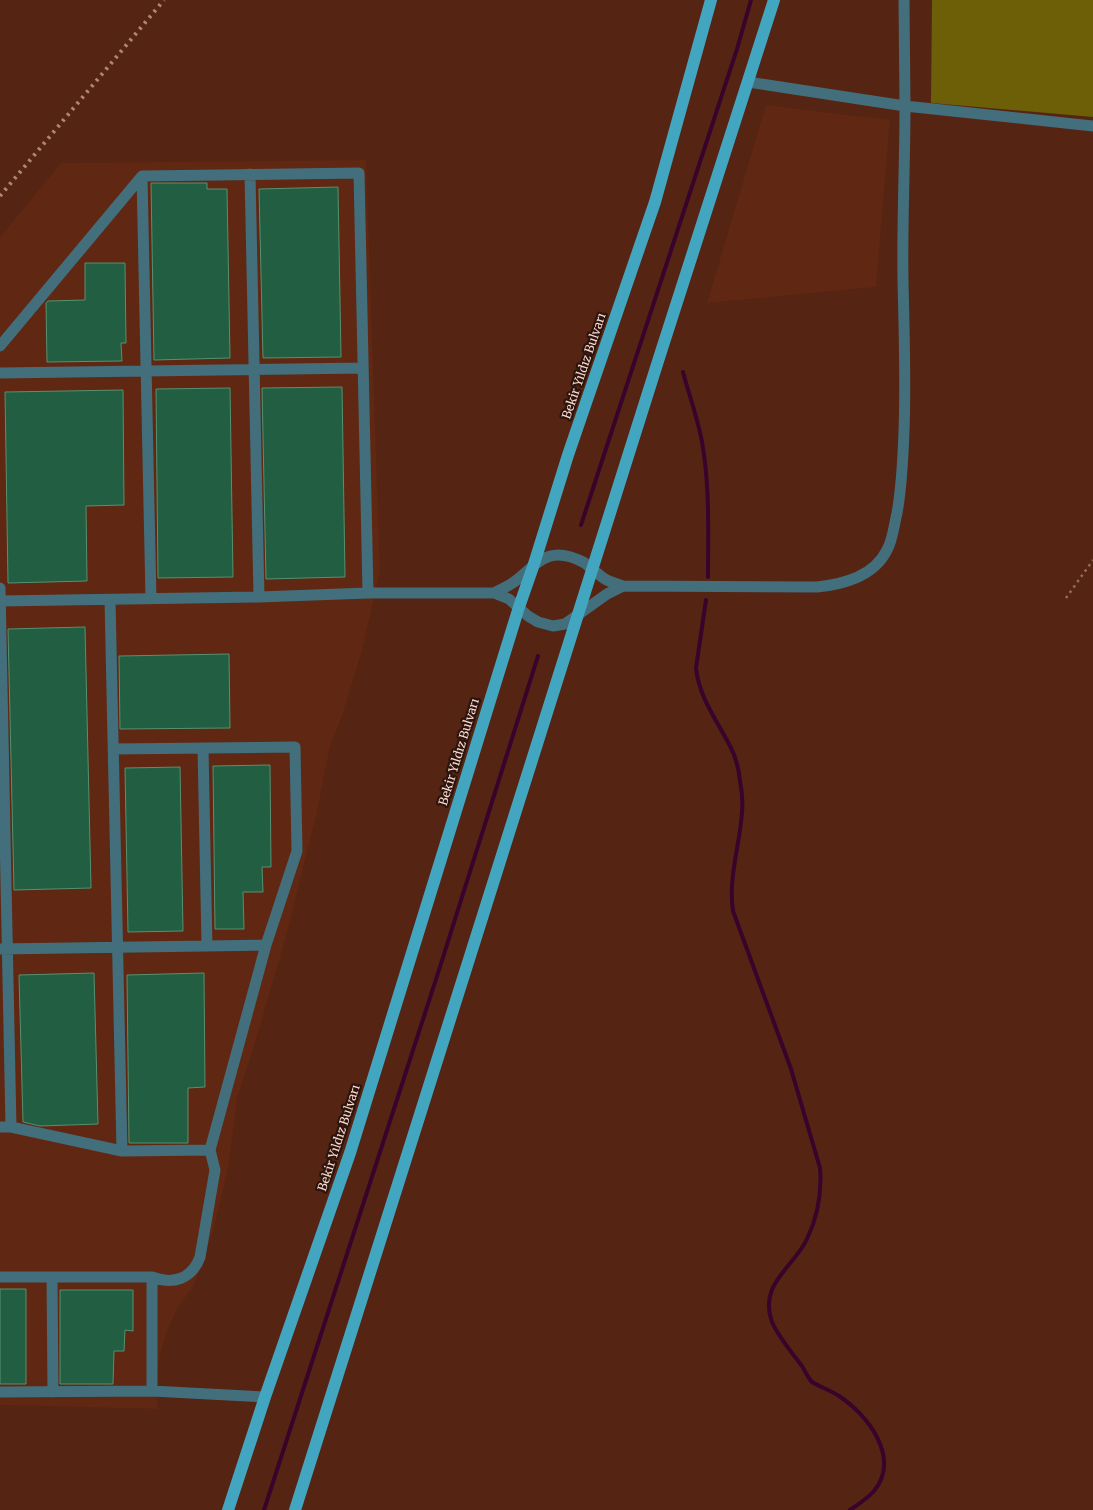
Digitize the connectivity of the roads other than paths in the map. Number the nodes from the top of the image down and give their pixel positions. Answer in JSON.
{"nodes":[{"id":1,"x":711,"y":0,"type":"edge"},
{"id":2,"x":774,"y":0,"type":"edge"},
{"id":3,"x":904,"y":0,"type":"edge"},
{"id":4,"x":748,"y":82,"type":"junction"},
{"id":5,"x":905,"y":106,"type":"junction"},
{"id":6,"x":1093,"y":126,"type":"edge"},
{"id":7,"x":250,"y":174,"type":"junction"},
{"id":8,"x":142,"y":176,"type":"junction"},
{"id":9,"x":0,"y":346,"type":"edge"},
{"id":10,"x":363,"y":368,"type":"junction"},
{"id":11,"x":254,"y":370,"type":"junction"},
{"id":12,"x":146,"y":371,"type":"junction"},
{"id":13,"x":0,"y":373,"type":"edge"},
{"id":14,"x":534,"y":564,"type":"junction"},
{"id":15,"x":593,"y":568,"type":"junction"},
{"id":16,"x":623,"y":586,"type":"junction"},
{"id":17,"x":0,"y":588,"type":"edge"},
{"id":18,"x":368,"y":593,"type":"junction"},
{"id":19,"x":494,"y":593,"type":"junction"},
{"id":20,"x":259,"y":597,"type":"junction"},
{"id":21,"x":151,"y":599,"type":"junction"},
{"id":22,"x":110,"y":600,"type":"junction"},
{"id":23,"x":0,"y":601,"type":"edge"},
{"id":24,"x":518,"y":607,"type":"junction"},
{"id":25,"x":578,"y":616,"type":"junction"},
{"id":26,"x":203,"y":748,"type":"junction"},
{"id":27,"x":114,"y":749,"type":"junction"},
{"id":28,"x":266,"y":945,"type":"junction"},
{"id":29,"x":207,"y":946,"type":"junction"},
{"id":30,"x":118,"y":947,"type":"junction"},
{"id":31,"x":4,"y":948,"type":"edge"},
{"id":32,"x":6,"y":1127,"type":"edge"},
{"id":33,"x":210,"y":1150,"type":"junction"},
{"id":34,"x":122,"y":1151,"type":"junction"},
{"id":35,"x":0,"y":1277,"type":"edge"},
{"id":36,"x":52,"y":1277,"type":"junction"},
{"id":37,"x":152,"y":1277,"type":"junction"},
{"id":38,"x":152,"y":1391,"type":"junction"},
{"id":39,"x":0,"y":1392,"type":"edge"},
{"id":40,"x":52,"y":1392,"type":"junction"},
{"id":41,"x":265,"y":1397,"type":"junction"},
{"id":42,"x":228,"y":1510,"type":"edge"},
{"id":43,"x":295,"y":1510,"type":"edge"}],
"edges":[{"from":1,"to":14,"type":"main road","name":"Bekir Yıldız Bulvarı"},
{"from":2,"to":4,"type":"main road"},
{"from":3,"to":5,"type":"street"},
{"from":4,"to":5,"type":"street"},
{"from":4,"to":15,"type":"main road"},
{"from":5,"to":6,"type":"street"},
{"from":5,"to":16,"type":"street"},
{"from":7,"to":8,"type":"street"},
{"from":7,"to":10,"type":"street"},
{"from":7,"to":11,"type":"street"},
{"from":8,"to":9,"type":"street"},
{"from":8,"to":12,"type":"street"},
{"from":10,"to":11,"type":"street"},
{"from":10,"to":18,"type":"street"},
{"from":11,"to":12,"type":"street"},
{"from":11,"to":20,"type":"street"},
{"from":12,"to":13,"type":"street"},
{"from":12,"to":21,"type":"street"},
{"from":14,"to":15,"type":"street"},
{"from":14,"to":19,"type":"street"},
{"from":14,"to":24,"type":"main road","name":"Bekir Yıldız Bulvarı"},
{"from":15,"to":16,"type":"street"},
{"from":15,"to":25,"type":"main road"},
{"from":16,"to":25,"type":"street"},
{"from":17,"to":23,"type":"street"},
{"from":18,"to":19,"type":"street"},
{"from":18,"to":20,"type":"street"},
{"from":19,"to":24,"type":"street"},
{"from":20,"to":21,"type":"street"},
{"from":21,"to":22,"type":"street"},
{"from":22,"to":23,"type":"street"},
{"from":22,"to":27,"type":"street"},
{"from":23,"to":31,"type":"street"},
{"from":24,"to":25,"type":"street"},
{"from":24,"to":41,"type":"main road","name":"Bekir Yıldız Bulvarı"},
{"from":25,"to":43,"type":"main road"},
{"from":26,"to":27,"type":"street"},
{"from":26,"to":28,"type":"street"},
{"from":26,"to":29,"type":"street"},
{"from":27,"to":30,"type":"street"},
{"from":28,"to":29,"type":"street"},
{"from":28,"to":33,"type":"street"},
{"from":29,"to":30,"type":"street"},
{"from":30,"to":31,"type":"street"},
{"from":30,"to":34,"type":"street"},
{"from":31,"to":32,"type":"street"},
{"from":32,"to":34,"type":"street"},
{"from":33,"to":34,"type":"street"},
{"from":33,"to":37,"type":"street"},
{"from":35,"to":36,"type":"street"},
{"from":36,"to":37,"type":"street"},
{"from":36,"to":40,"type":"street"},
{"from":37,"to":38,"type":"street"},
{"from":38,"to":40,"type":"street"},
{"from":38,"to":41,"type":"street"},
{"from":39,"to":40,"type":"street"},
{"from":41,"to":42,"type":"main road","name":"Bekir Yıldız Bulvarı"}]}
